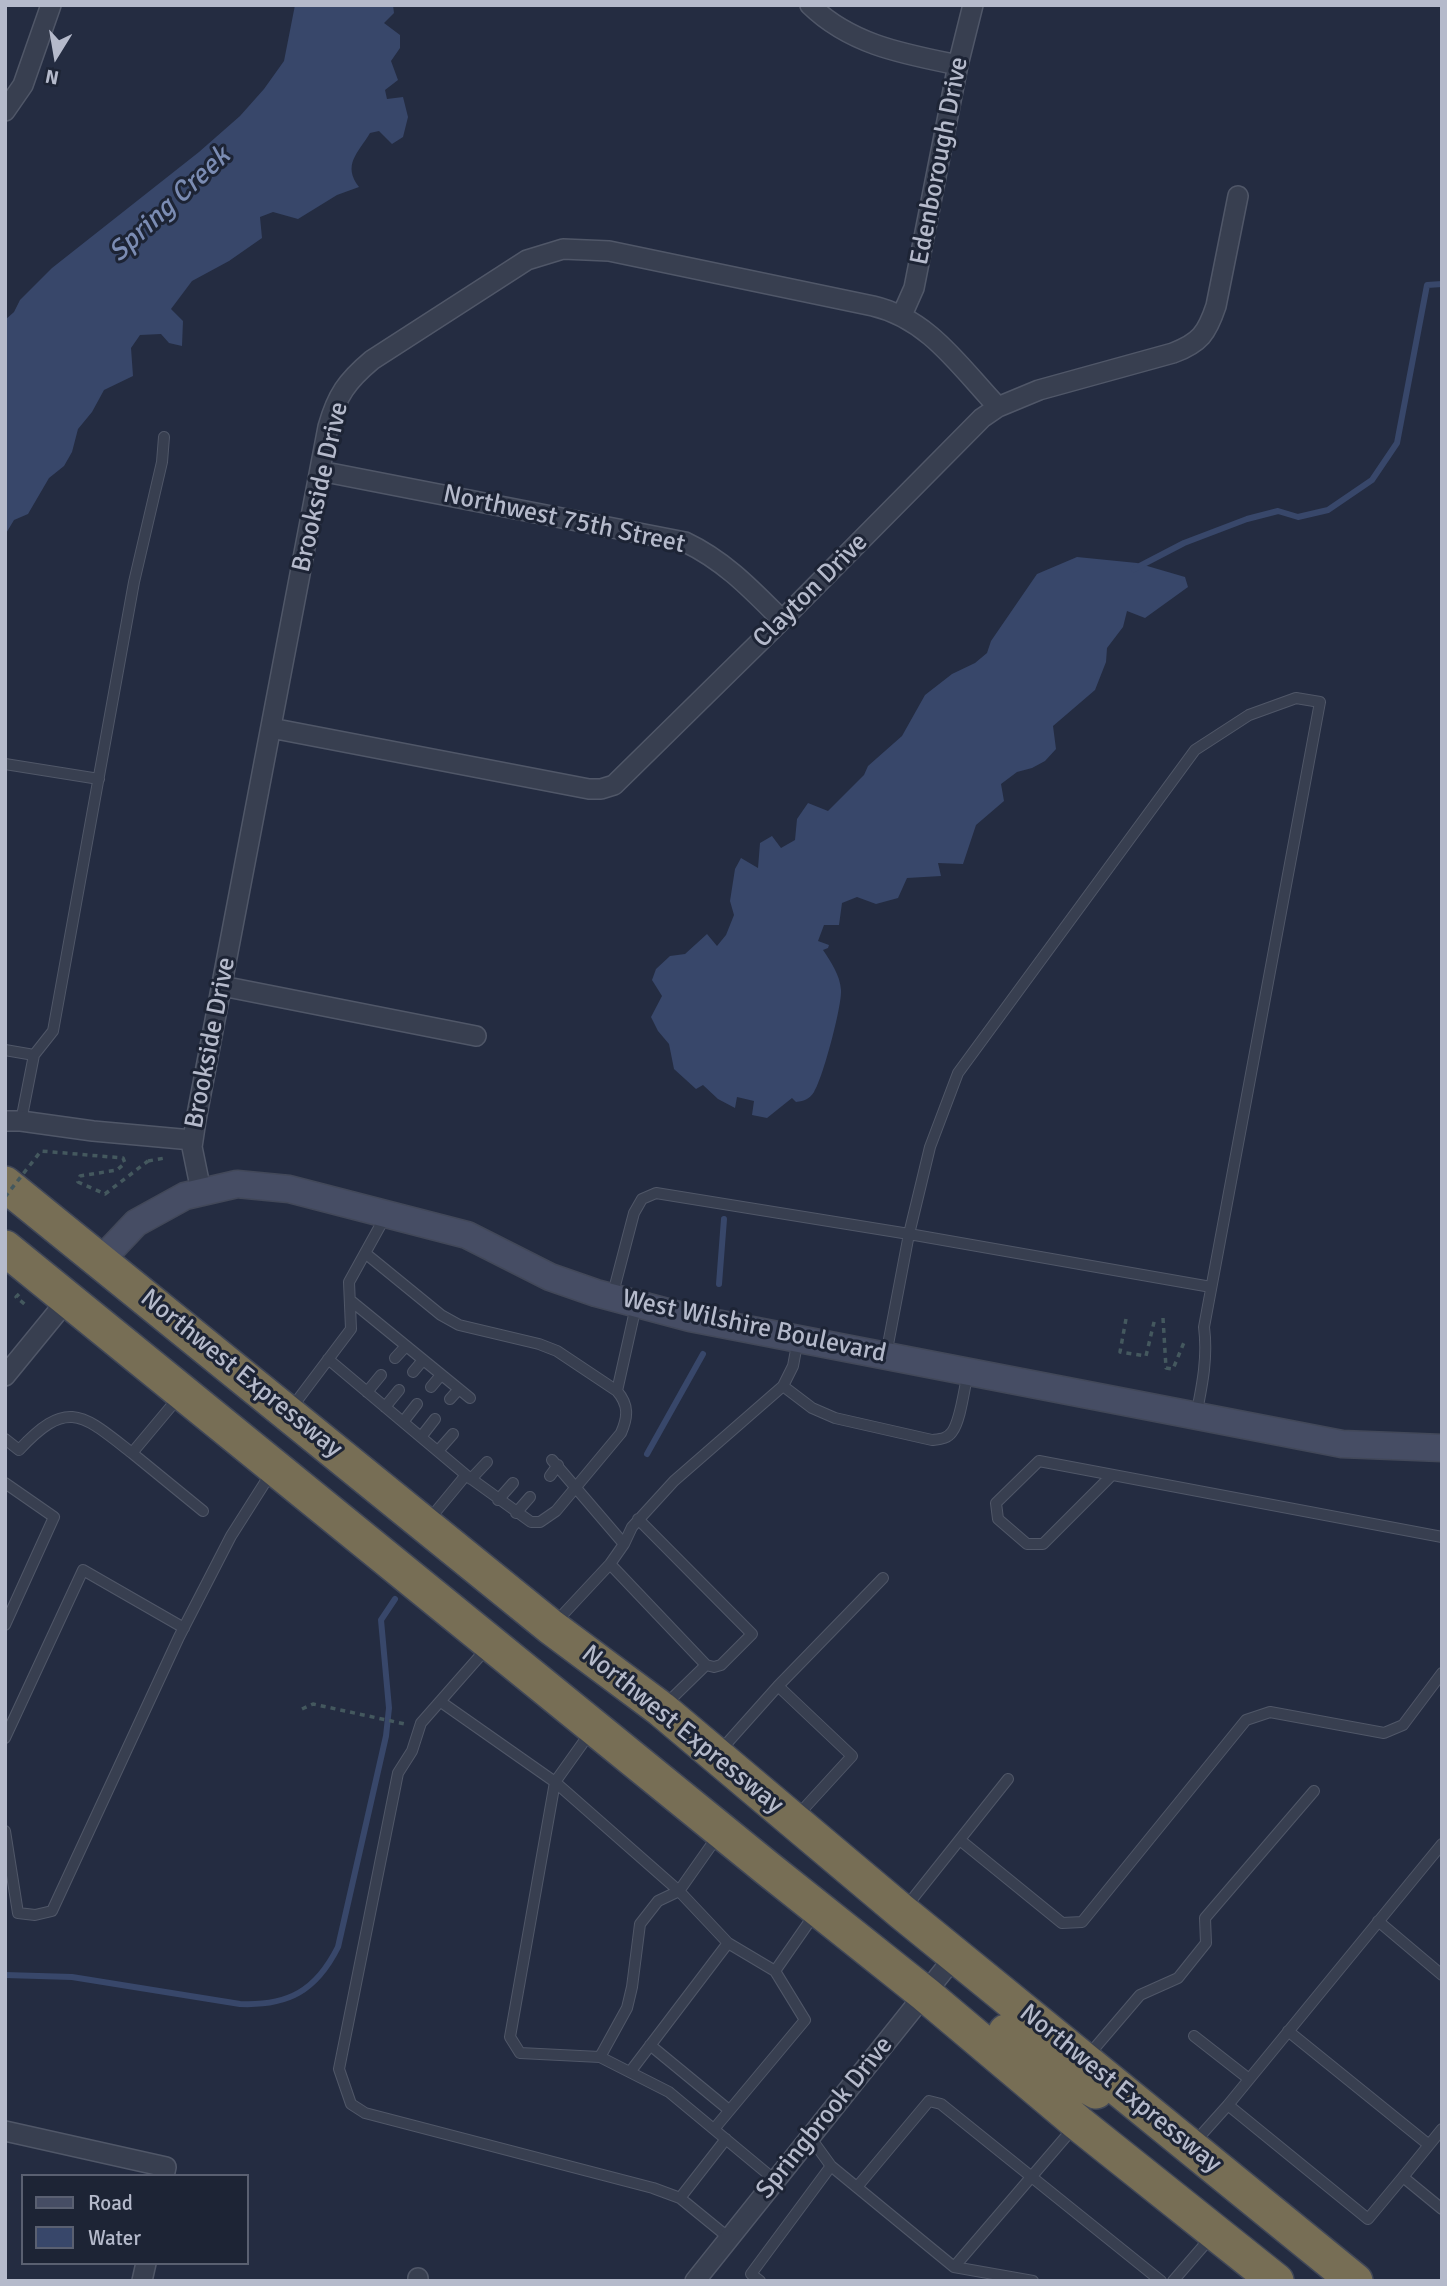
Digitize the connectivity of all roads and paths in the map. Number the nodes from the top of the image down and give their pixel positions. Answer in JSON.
{"nodes":[{"id":1,"x":51,"y":5,"type":"edge"},
{"id":2,"x":810,"y":5,"type":"edge"},
{"id":3,"x":973,"y":5,"type":"edge"},
{"id":4,"x":958,"y":65,"type":"junction"},
{"id":5,"x":5,"y":111,"type":"edge"},
{"id":6,"x":1238,"y":196,"type":"dead end"},
{"id":7,"x":902,"y":315,"type":"junction"},
{"id":8,"x":998,"y":407,"type":"junction"},
{"id":9,"x":163,"y":437,"type":"dead end"},
{"id":10,"x":320,"y":471,"type":"junction"},
{"id":11,"x":782,"y":620,"type":"junction"},
{"id":12,"x":271,"y":728,"type":"junction"},
{"id":13,"x":5,"y":764,"type":"edge"},
{"id":14,"x":99,"y":779,"type":"junction"},
{"id":15,"x":222,"y":986,"type":"junction"},
{"id":16,"x":476,"y":1036,"type":"dead end"},
{"id":17,"x":5,"y":1050,"type":"edge"},
{"id":18,"x":34,"y":1055,"type":"junction"},
{"id":19,"x":13,"y":1121,"type":"edge"},
{"id":20,"x":192,"y":1140,"type":"junction"},
{"id":21,"x":171,"y":1157,"type":"dead end"},
{"id":22,"x":5,"y":1184,"type":"edge"},
{"id":23,"x":201,"y":1191,"type":"junction"},
{"id":24,"x":5,"y":1197,"type":"edge"},
{"id":25,"x":387,"y":1213,"type":"junction"},
{"id":26,"x":909,"y":1234,"type":"junction"},
{"id":27,"x":5,"y":1248,"type":"edge"},
{"id":28,"x":365,"y":1253,"type":"junction"},
{"id":29,"x":101,"y":1260,"type":"junction"},
{"id":30,"x":1211,"y":1287,"type":"junction"},
{"id":31,"x":68,"y":1300,"type":"junction"},
{"id":32,"x":350,"y":1300,"type":"junction"},
{"id":33,"x":624,"y":1300,"type":"junction"},
{"id":34,"x":1155,"y":1318,"type":"dead end"},
{"id":35,"x":1163,"y":1318,"type":"dead end"},
{"id":36,"x":1126,"y":1319,"type":"dead end"},
{"id":37,"x":799,"y":1339,"type":"junction"},
{"id":38,"x":1185,"y":1340,"type":"dead end"},
{"id":39,"x":406,"y":1346,"type":"junction"},
{"id":40,"x":886,"y":1356,"type":"junction"},
{"id":41,"x":396,"y":1358,"type":"dead end"},
{"id":42,"x":328,"y":1359,"type":"junction"},
{"id":43,"x":423,"y":1360,"type":"junction"},
{"id":44,"x":413,"y":1372,"type":"dead end"},
{"id":45,"x":968,"y":1372,"type":"junction"},
{"id":46,"x":382,"y":1375,"type":"dead end"},
{"id":47,"x":441,"y":1375,"type":"junction"},
{"id":48,"x":5,"y":1376,"type":"edge"},
{"id":49,"x":783,"y":1386,"type":"junction"},
{"id":50,"x":431,"y":1387,"type":"dead end"},
{"id":51,"x":459,"y":1389,"type":"junction"},
{"id":52,"x":399,"y":1390,"type":"dead end"},
{"id":53,"x":617,"y":1391,"type":"junction"},
{"id":54,"x":183,"y":1392,"type":"junction"},
{"id":55,"x":368,"y":1392,"type":"junction"},
{"id":56,"x":470,"y":1398,"type":"dead end"},
{"id":57,"x":450,"y":1399,"type":"dead end"},
{"id":58,"x":417,"y":1404,"type":"dead end"},
{"id":59,"x":385,"y":1407,"type":"junction"},
{"id":60,"x":288,"y":1413,"type":"junction"},
{"id":61,"x":1196,"y":1416,"type":"junction"},
{"id":62,"x":435,"y":1419,"type":"dead end"},
{"id":63,"x":403,"y":1422,"type":"junction"},
{"id":64,"x":453,"y":1434,"type":"dead end"},
{"id":65,"x":421,"y":1437,"type":"junction"},
{"id":66,"x":5,"y":1439,"type":"edge"},
{"id":67,"x":1442,"y":1448,"type":"edge"},
{"id":68,"x":438,"y":1451,"type":"junction"},
{"id":69,"x":132,"y":1453,"type":"junction"},
{"id":70,"x":487,"y":1462,"type":"dead end"},
{"id":71,"x":275,"y":1467,"type":"junction"},
{"id":72,"x":1112,"y":1475,"type":"junction"},
{"id":73,"x":550,"y":1476,"type":"dead end"},
{"id":74,"x":469,"y":1477,"type":"junction"},
{"id":75,"x":5,"y":1483,"type":"edge"},
{"id":76,"x":513,"y":1483,"type":"dead end"},
{"id":77,"x":576,"y":1487,"type":"junction"},
{"id":78,"x":530,"y":1497,"type":"dead end"},
{"id":79,"x":498,"y":1500,"type":"junction"},
{"id":80,"x":203,"y":1511,"type":"dead end"},
{"id":81,"x":516,"y":1513,"type":"junction"},
{"id":82,"x":638,"y":1519,"type":"junction"},
{"id":83,"x":425,"y":1525,"type":"junction"},
{"id":84,"x":1442,"y":1537,"type":"edge"},
{"id":85,"x":624,"y":1544,"type":"junction"},
{"id":86,"x":610,"y":1564,"type":"junction"},
{"id":87,"x":883,"y":1578,"type":"dead end"},
{"id":88,"x":5,"y":1625,"type":"edge"},
{"id":89,"x":551,"y":1627,"type":"junction"},
{"id":90,"x":184,"y":1628,"type":"junction"},
{"id":91,"x":491,"y":1642,"type":"junction"},
{"id":92,"x":706,"y":1665,"type":"junction"},
{"id":93,"x":1442,"y":1673,"type":"edge"},
{"id":94,"x":779,"y":1686,"type":"junction"},
{"id":95,"x":441,"y":1702,"type":"junction"},
{"id":96,"x":302,"y":1709,"type":"dead end"},
{"id":97,"x":661,"y":1709,"type":"junction"},
{"id":98,"x":404,"y":1724,"type":"dead end"},
{"id":99,"x":594,"y":1727,"type":"junction"},
{"id":100,"x":5,"y":1738,"type":"edge"},
{"id":101,"x":716,"y":1755,"type":"junction"},
{"id":102,"x":1008,"y":1779,"type":"dead end"},
{"id":103,"x":555,"y":1782,"type":"junction"},
{"id":104,"x":1314,"y":1791,"type":"dead end"},
{"id":105,"x":793,"y":1820,"type":"junction"},
{"id":106,"x":5,"y":1830,"type":"edge"},
{"id":107,"x":722,"y":1831,"type":"junction"},
{"id":108,"x":960,"y":1840,"type":"junction"},
{"id":109,"x":1442,"y":1844,"type":"edge"},
{"id":110,"x":767,"y":1868,"type":"junction"},
{"id":111,"x":679,"y":1891,"type":"junction"},
{"id":112,"x":818,"y":1909,"type":"junction"},
{"id":113,"x":902,"y":1912,"type":"junction"},
{"id":114,"x":1378,"y":1921,"type":"junction"},
{"id":115,"x":728,"y":1943,"type":"junction"},
{"id":116,"x":775,"y":1971,"type":"junction"},
{"id":117,"x":940,"y":1975,"type":"junction"},
{"id":118,"x":1442,"y":1975,"type":"edge"},
{"id":119,"x":1288,"y":2031,"type":"junction"},
{"id":120,"x":1194,"y":2036,"type":"dead end"},
{"id":121,"x":650,"y":2045,"type":"junction"},
{"id":122,"x":600,"y":2057,"type":"junction"},
{"id":123,"x":1078,"y":2069,"type":"junction"},
{"id":124,"x":630,"y":2072,"type":"junction"},
{"id":125,"x":1249,"y":2079,"type":"junction"},
{"id":126,"x":1228,"y":2105,"type":"junction"},
{"id":127,"x":729,"y":2110,"type":"junction"},
{"id":128,"x":1078,"y":2123,"type":"junction"},
{"id":129,"x":714,"y":2129,"type":"junction"},
{"id":130,"x":1442,"y":2129,"type":"edge"},
{"id":131,"x":5,"y":2131,"type":"edge"},
{"id":132,"x":810,"y":2137,"type":"junction"},
{"id":133,"x":726,"y":2139,"type":"junction"},
{"id":134,"x":1185,"y":2142,"type":"junction"},
{"id":135,"x":1429,"y":2145,"type":"junction"},
{"id":136,"x":831,"y":2166,"type":"junction"},
{"id":137,"x":165,"y":2172,"type":"edge"},
{"id":138,"x":1032,"y":2177,"type":"junction"},
{"id":139,"x":1403,"y":2178,"type":"junction"},
{"id":140,"x":775,"y":2180,"type":"junction"},
{"id":141,"x":857,"y":2187,"type":"junction"},
{"id":142,"x":680,"y":2198,"type":"junction"},
{"id":143,"x":1442,"y":2209,"type":"edge"},
{"id":144,"x":1216,"y":2232,"type":"junction"},
{"id":145,"x":729,"y":2238,"type":"junction"},
{"id":146,"x":954,"y":2267,"type":"junction"},
{"id":147,"x":695,"y":2281,"type":"edge"},
{"id":148,"x":760,"y":2281,"type":"edge"},
{"id":149,"x":1033,"y":2281,"type":"edge"},
{"id":150,"x":1161,"y":2281,"type":"edge"},
{"id":151,"x":1173,"y":2281,"type":"edge"},
{"id":152,"x":1276,"y":2281,"type":"edge"},
{"id":153,"x":1301,"y":2281,"type":"edge"},
{"id":154,"x":1354,"y":2281,"type":"edge"}],
"edges":[{"from":1,"to":5,"type":"street"},
{"from":2,"to":4,"type":"street"},
{"from":3,"to":4,"type":"street","name":"Edenborough Drive"},
{"from":4,"to":7,"type":"street","name":"Edenborough Drive"},
{"from":6,"to":8,"type":"street","name":"Clayton Drive"},
{"from":7,"to":8,"type":"street","name":"Brookside Drive"},
{"from":7,"to":10,"type":"street","name":"Brookside Drive"},
{"from":8,"to":11,"type":"street","name":"Clayton Drive"},
{"from":9,"to":14,"type":"lane"},
{"from":10,"to":11,"type":"street","name":"Northwest 75th Street"},
{"from":10,"to":12,"type":"street","name":"Brookside Drive"},
{"from":11,"to":12,"type":"street","name":"Clayton Drive"},
{"from":12,"to":15,"type":"street","name":"Brookside Drive"},
{"from":13,"to":14,"type":"lane"},
{"from":14,"to":18,"type":"lane"},
{"from":15,"to":16,"type":"street"},
{"from":15,"to":20,"type":"street","name":"Brookside Drive"},
{"from":17,"to":18,"type":"lane"},
{"from":18,"to":19,"type":"lane"},
{"from":19,"to":20,"type":"street"},
{"from":20,"to":23,"type":"street","name":"Brookside Drive"},
{"from":21,"to":24,"type":"path","bridge":true},
{"from":22,"to":29,"type":"highway","name":"Northwest Expressway"},
{"from":23,"to":25,"type":"main road","name":"West Wilshire Boulevard"},
{"from":23,"to":29,"type":"main road","name":"West Wilshire Boulevard"},
{"from":25,"to":28,"type":"lane"},
{"from":25,"to":33,"type":"main road","name":"West Wilshire Boulevard"},
{"from":26,"to":30,"type":"lane"},
{"from":26,"to":30,"type":"lane"},
{"from":26,"to":33,"type":"lane"},
{"from":26,"to":40,"type":"lane"},
{"from":27,"to":31,"type":"highway","name":"Northwest Expressway"},
{"from":28,"to":32,"type":"lane"},
{"from":28,"to":53,"type":"lane"},
{"from":29,"to":31,"type":"highway"},
{"from":29,"to":60,"type":"highway","name":"Northwest Expressway"},
{"from":30,"to":61,"type":"lane"},
{"from":31,"to":48,"type":"street"},
{"from":31,"to":54,"type":"highway","name":"Northwest Expressway"},
{"from":32,"to":39,"type":"lane"},
{"from":32,"to":42,"type":"lane"},
{"from":33,"to":37,"type":"main road","name":"West Wilshire Boulevard"},
{"from":33,"to":53,"type":"lane"},
{"from":34,"to":36,"type":"path"},
{"from":35,"to":38,"type":"path"},
{"from":37,"to":40,"type":"main road","name":"West Wilshire Boulevard"},
{"from":37,"to":49,"type":"lane"},
{"from":39,"to":41,"type":"lane"},
{"from":39,"to":43,"type":"lane"},
{"from":40,"to":45,"type":"main road","name":"West Wilshire Boulevard"},
{"from":42,"to":55,"type":"lane"},
{"from":42,"to":60,"type":"lane"},
{"from":43,"to":44,"type":"lane"},
{"from":43,"to":47,"type":"lane"},
{"from":45,"to":49,"type":"lane"},
{"from":45,"to":61,"type":"main road","name":"West Wilshire Boulevard"},
{"from":46,"to":55,"type":"lane"},
{"from":47,"to":50,"type":"lane"},
{"from":47,"to":51,"type":"lane"},
{"from":49,"to":82,"type":"lane"},
{"from":51,"to":56,"type":"lane"},
{"from":51,"to":57,"type":"lane"},
{"from":52,"to":59,"type":"lane"},
{"from":53,"to":77,"type":"lane"},
{"from":54,"to":69,"type":"lane"},
{"from":54,"to":71,"type":"highway","name":"Northwest Expressway"},
{"from":55,"to":59,"type":"lane"},
{"from":58,"to":63,"type":"lane"},
{"from":59,"to":63,"type":"lane"},
{"from":60,"to":83,"type":"highway","name":"Northwest Expressway"},
{"from":61,"to":67,"type":"main road","name":"West Wilshire Boulevard"},
{"from":62,"to":65,"type":"lane"},
{"from":63,"to":65,"type":"lane"},
{"from":64,"to":68,"type":"lane"},
{"from":65,"to":68,"type":"lane"},
{"from":66,"to":69,"type":"lane"},
{"from":68,"to":74,"type":"lane"},
{"from":69,"to":80,"type":"lane"},
{"from":70,"to":74,"type":"lane"},
{"from":71,"to":90,"type":"lane"},
{"from":71,"to":91,"type":"highway","name":"Northwest Expressway"},
{"from":72,"to":72,"type":"lane"},
{"from":72,"to":84,"type":"lane"},
{"from":73,"to":77,"type":"lane"},
{"from":74,"to":79,"type":"lane"},
{"from":74,"to":83,"type":"lane"},
{"from":75,"to":88,"type":"lane"},
{"from":76,"to":79,"type":"lane"},
{"from":77,"to":81,"type":"lane"},
{"from":77,"to":85,"type":"lane"},
{"from":78,"to":81,"type":"lane"},
{"from":79,"to":81,"type":"lane"},
{"from":82,"to":85,"type":"lane"},
{"from":82,"to":92,"type":"lane"},
{"from":83,"to":89,"type":"highway","name":"Northwest Expressway"},
{"from":85,"to":86,"type":"lane"},
{"from":86,"to":89,"type":"lane"},
{"from":86,"to":92,"type":"lane"},
{"from":87,"to":94,"type":"lane"},
{"from":89,"to":97,"type":"highway","name":"Northwest Expressway"},
{"from":90,"to":100,"type":"lane"},
{"from":90,"to":106,"type":"lane"},
{"from":91,"to":95,"type":"lane"},
{"from":91,"to":99,"type":"highway","name":"Northwest Expressway"},
{"from":92,"to":97,"type":"lane"},
{"from":93,"to":108,"type":"lane"},
{"from":94,"to":101,"type":"lane"},
{"from":94,"to":105,"type":"lane"},
{"from":95,"to":103,"type":"lane"},
{"from":95,"to":142,"type":"lane"},
{"from":96,"to":98,"type":"path"},
{"from":97,"to":101,"type":"highway","name":"Northwest Expressway"},
{"from":99,"to":103,"type":"lane"},
{"from":99,"to":107,"type":"highway","name":"Northwest Expressway"},
{"from":101,"to":105,"type":"highway","name":"Northwest Expressway"},
{"from":102,"to":108,"type":"lane"},
{"from":103,"to":111,"type":"lane"},
{"from":103,"to":122,"type":"lane"},
{"from":104,"to":123,"type":"lane"},
{"from":105,"to":113,"type":"highway","name":"Northwest Expressway"},
{"from":107,"to":110,"type":"highway","name":"Northwest Expressway"},
{"from":107,"to":111,"type":"lane"},
{"from":108,"to":113,"type":"lane"},
{"from":109,"to":114,"type":"lane"},
{"from":110,"to":112,"type":"highway","name":"Northwest Expressway"},
{"from":110,"to":117,"type":"highway"},
{"from":111,"to":115,"type":"lane"},
{"from":111,"to":122,"type":"lane"},
{"from":112,"to":116,"type":"lane"},
{"from":112,"to":117,"type":"highway","name":"Northwest Expressway"},
{"from":113,"to":117,"type":"highway","name":"Northwest Expressway"},
{"from":114,"to":118,"type":"lane"},
{"from":114,"to":119,"type":"lane"},
{"from":115,"to":116,"type":"lane"},
{"from":115,"to":121,"type":"lane"},
{"from":116,"to":127,"type":"lane"},
{"from":117,"to":123,"type":"highway","name":"Northwest Expressway"},
{"from":117,"to":128,"type":"highway","name":"Northwest Expressway"},
{"from":117,"to":132,"type":"street","name":"Springbrook Drive"},
{"from":119,"to":125,"type":"lane"},
{"from":119,"to":135,"type":"lane"},
{"from":120,"to":125,"type":"lane"},
{"from":121,"to":124,"type":"lane"},
{"from":121,"to":127,"type":"lane"},
{"from":122,"to":124,"type":"lane"},
{"from":123,"to":134,"type":"highway","name":"Northwest Expressway"},
{"from":124,"to":129,"type":"lane"},
{"from":125,"to":126,"type":"lane"},
{"from":126,"to":134,"type":"lane"},
{"from":126,"to":139,"type":"lane"},
{"from":127,"to":129,"type":"lane"},
{"from":128,"to":138,"type":"lane"},
{"from":128,"to":144,"type":"highway","name":"Northwest Expressway"},
{"from":129,"to":133,"type":"lane"},
{"from":130,"to":135,"type":"lane"},
{"from":131,"to":137,"type":"street"},
{"from":132,"to":136,"type":"lane"},
{"from":132,"to":140,"type":"street","name":"Springbrook Drive"},
{"from":133,"to":140,"type":"lane"},
{"from":133,"to":142,"type":"lane"},
{"from":134,"to":154,"type":"highway","name":"Northwest Expressway"},
{"from":135,"to":139,"type":"lane"},
{"from":136,"to":141,"type":"lane"},
{"from":136,"to":148,"type":"lane"},
{"from":138,"to":141,"type":"lane"},
{"from":138,"to":146,"type":"lane"},
{"from":138,"to":150,"type":"lane"},
{"from":139,"to":143,"type":"lane"},
{"from":140,"to":145,"type":"street","name":"Springbrook Drive"},
{"from":141,"to":146,"type":"lane"},
{"from":142,"to":145,"type":"lane"},
{"from":144,"to":151,"type":"lane"},
{"from":144,"to":152,"type":"highway","name":"Northwest Expressway"},
{"from":144,"to":153,"type":"highway"},
{"from":145,"to":147,"type":"street","name":"Springbrook Drive"},
{"from":146,"to":149,"type":"lane"}]}
